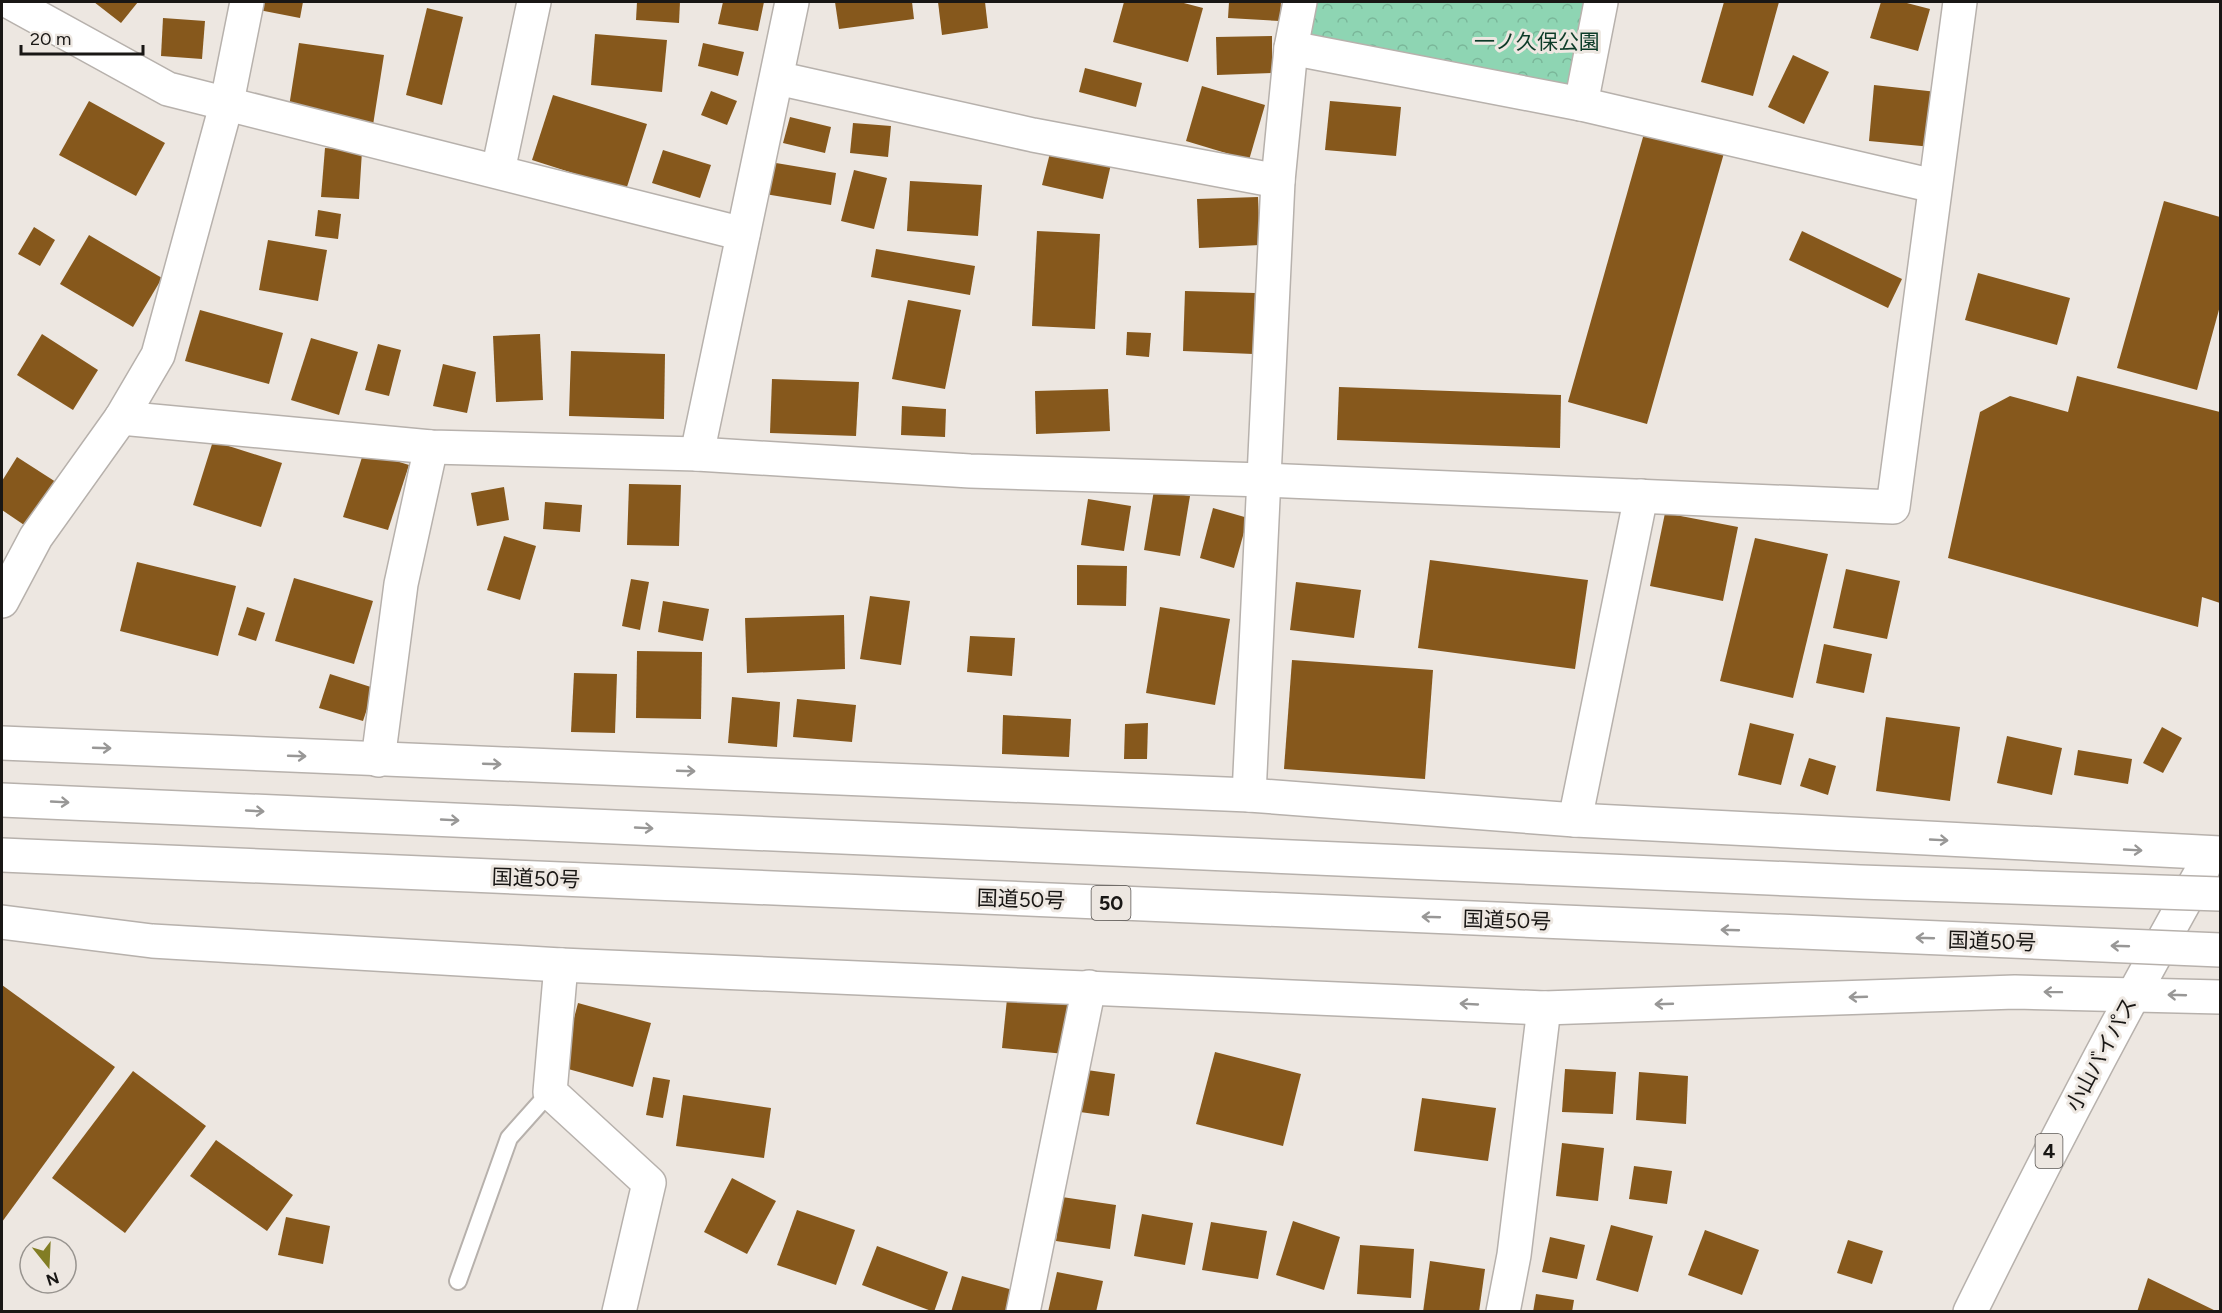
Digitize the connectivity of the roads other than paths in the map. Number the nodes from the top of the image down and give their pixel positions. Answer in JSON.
{"nodes":[{"id":1,"x":10,"y":2,"type":"edge"},
{"id":2,"x":247,"y":2,"type":"edge"},
{"id":3,"x":534,"y":2,"type":"edge"},
{"id":4,"x":792,"y":2,"type":"edge"},
{"id":5,"x":1300,"y":2,"type":"edge"},
{"id":6,"x":1601,"y":2,"type":"edge"},
{"id":7,"x":1960,"y":2,"type":"edge"},
{"id":8,"x":1292,"y":48,"type":"junction"},
{"id":9,"x":777,"y":78,"type":"junction"},
{"id":10,"x":227,"y":102,"type":"junction"},
{"id":11,"x":1581,"y":104,"type":"junction"},
{"id":12,"x":498,"y":171,"type":"junction"},
{"id":13,"x":1278,"y":181,"type":"junction"},
{"id":14,"x":1934,"y":186,"type":"junction"},
{"id":15,"x":743,"y":234,"type":"junction"},
{"id":16,"x":121,"y":418,"type":"junction"},
{"id":17,"x":431,"y":447,"type":"junction"},
{"id":18,"x":697,"y":454,"type":"junction"},
{"id":19,"x":1264,"y":480,"type":"junction"},
{"id":20,"x":1641,"y":496,"type":"junction"},
{"id":21,"x":2,"y":602,"type":"edge"},
{"id":22,"x":2,"y":743,"type":"edge"},
{"id":23,"x":378,"y":760,"type":"junction"},
{"id":24,"x":1249,"y":795,"type":"junction"},
{"id":25,"x":2,"y":800,"type":"edge"},
{"id":26,"x":1575,"y":820,"type":"junction"},
{"id":27,"x":2218,"y":846,"type":"edge"},
{"id":28,"x":2,"y":855,"type":"edge"},
{"id":29,"x":2220,"y":894,"type":"edge"},
{"id":30,"x":2,"y":922,"type":"edge"},
{"id":31,"x":2220,"y":950,"type":"edge"},
{"id":32,"x":561,"y":965,"type":"junction"},
{"id":33,"x":1089,"y":987,"type":"junction"},
{"id":34,"x":2133,"y":993,"type":"junction"},
{"id":35,"x":2220,"y":997,"type":"edge"},
{"id":36,"x":1544,"y":1008,"type":"junction"},
{"id":37,"x":550,"y":1092,"type":"junction"},
{"id":38,"x":458,"y":1281,"type":"dead end"},
{"id":39,"x":620,"y":1311,"type":"edge"},
{"id":40,"x":1023,"y":1311,"type":"edge"},
{"id":41,"x":1503,"y":1311,"type":"edge"},
{"id":42,"x":1970,"y":1311,"type":"edge"}],
"edges":[{"from":1,"to":10,"type":"main road"},
{"from":2,"to":10,"type":"main road"},
{"from":3,"to":12,"type":"main road"},
{"from":4,"to":9,"type":"main road"},
{"from":5,"to":8,"type":"main road"},
{"from":6,"to":11,"type":"main road"},
{"from":7,"to":14,"type":"main road"},
{"from":8,"to":11,"type":"main road"},
{"from":8,"to":13,"type":"main road"},
{"from":9,"to":13,"type":"main road"},
{"from":9,"to":15,"type":"main road"},
{"from":10,"to":12,"type":"main road"},
{"from":10,"to":16,"type":"main road"},
{"from":11,"to":14,"type":"main road"},
{"from":12,"to":15,"type":"main road"},
{"from":13,"to":19,"type":"main road"},
{"from":14,"to":20,"type":"main road"},
{"from":15,"to":18,"type":"main road"},
{"from":16,"to":17,"type":"main road"},
{"from":16,"to":21,"type":"main road"},
{"from":17,"to":18,"type":"main road"},
{"from":17,"to":23,"type":"main road"},
{"from":18,"to":19,"type":"main road"},
{"from":19,"to":20,"type":"main road"},
{"from":19,"to":24,"type":"main road"},
{"from":20,"to":26,"type":"main road"},
{"from":22,"to":23,"type":"main road","one_way":true},
{"from":23,"to":24,"type":"main road","one_way":true},
{"from":24,"to":26,"type":"main road"},
{"from":25,"to":29,"type":"main road","one_way":true,"bridge":true},
{"from":26,"to":27,"type":"main road","one_way":true},
{"from":27,"to":34,"type":"main road","name":"小山バイパス","number":"4"},
{"from":31,"to":28,"type":"main road","name":"国道50号","number":"50","one_way":true,"bridge":true},
{"from":30,"to":32,"type":"main road"},
{"from":32,"to":33,"type":"main road"},
{"from":32,"to":37,"type":"main road"},
{"from":36,"to":33,"type":"main road","one_way":true},
{"from":33,"to":40,"type":"main road"},
{"from":35,"to":34,"type":"main road","one_way":true},
{"from":34,"to":36,"type":"main road","one_way":true},
{"from":34,"to":42,"type":"main road","name":"小山バイパス","number":"4"},
{"from":36,"to":41,"type":"main road"},
{"from":37,"to":38,"type":"lane"},
{"from":37,"to":39,"type":"main road"}]}
